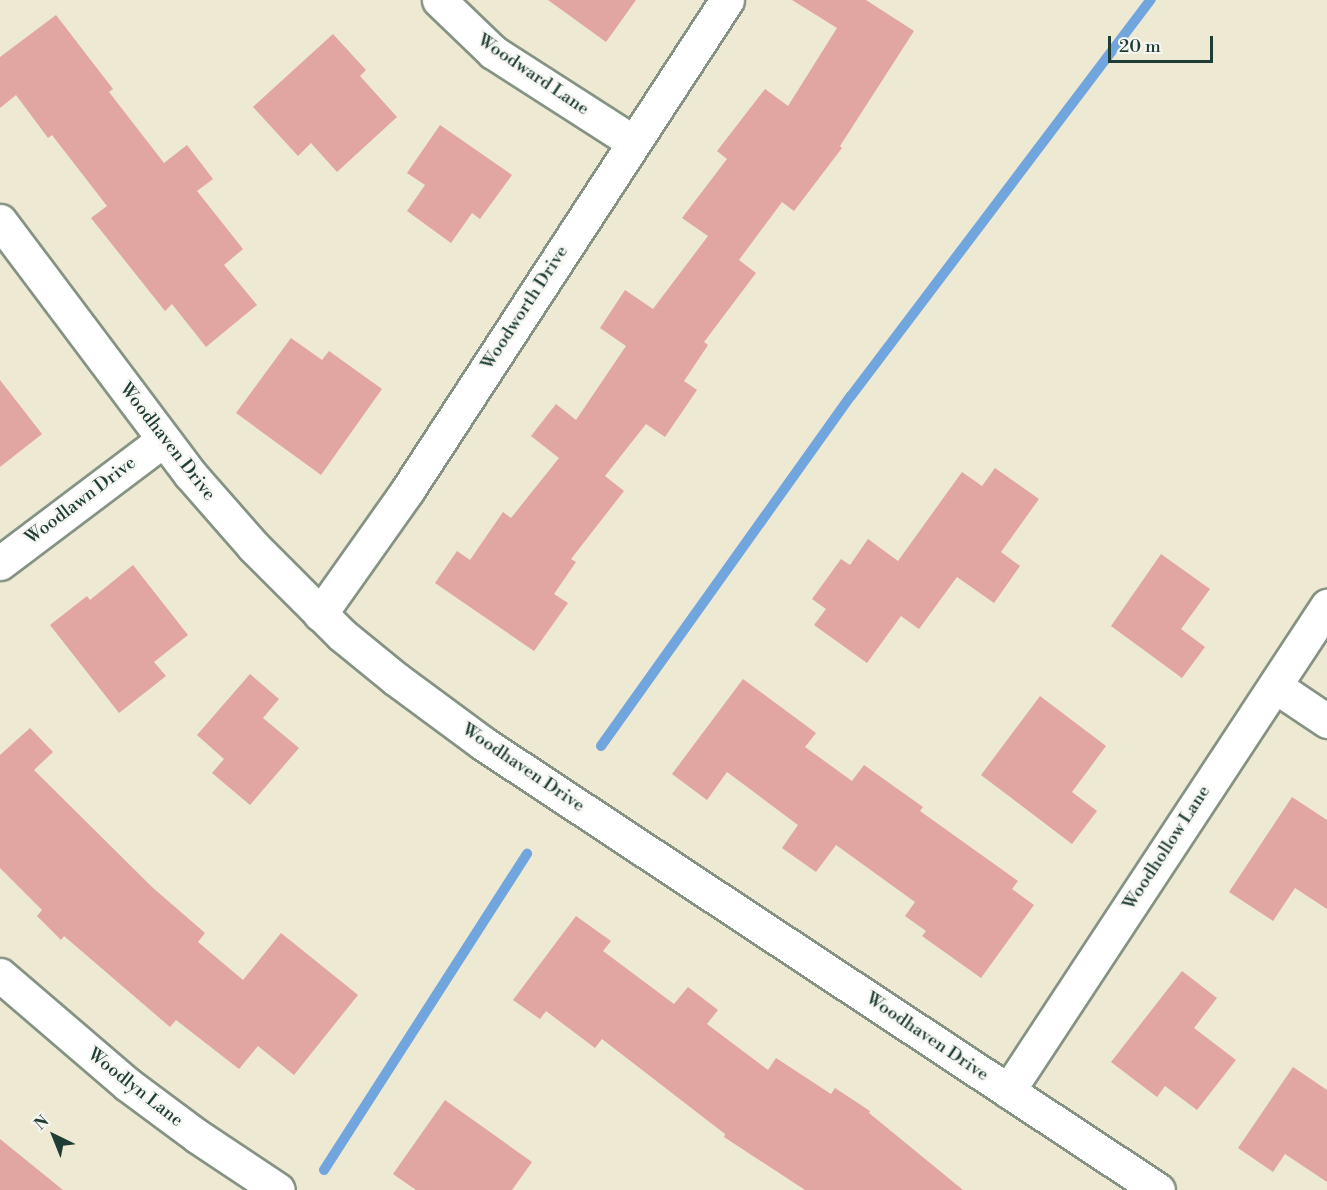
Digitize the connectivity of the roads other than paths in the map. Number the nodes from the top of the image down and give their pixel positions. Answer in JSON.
{"nodes":[{"id":1,"x":439,"y":0,"type":"edge"},
{"id":2,"x":727,"y":0,"type":"edge"},
{"id":3,"x":633,"y":142,"type":"junction"},
{"id":4,"x":0,"y":221,"type":"edge"},
{"id":5,"x":163,"y":440,"type":"junction"},
{"id":6,"x":0,"y":563,"type":"edge"},
{"id":7,"x":1327,"y":606,"type":"edge"},
{"id":8,"x":320,"y":614,"type":"junction"},
{"id":9,"x":1275,"y":686,"type":"junction"},
{"id":10,"x":1327,"y":721,"type":"edge"},
{"id":11,"x":0,"y":975,"type":"edge"},
{"id":12,"x":1008,"y":1090,"type":"junction"},
{"id":13,"x":278,"y":1190,"type":"edge"},
{"id":14,"x":1158,"y":1190,"type":"edge"}],
"edges":[{"from":1,"to":3,"type":"street","name":"Woodward Lane"},
{"from":2,"to":3,"type":"street","name":"Woodworth Drive"},
{"from":3,"to":8,"type":"street","name":"Woodworth Drive"},
{"from":4,"to":5,"type":"street","name":"Woodhaven Drive"},
{"from":5,"to":6,"type":"street","name":"Woodlawn Drive"},
{"from":5,"to":8,"type":"street","name":"Woodhaven Drive"},
{"from":7,"to":9,"type":"street","name":"Woodhollow Lane"},
{"from":8,"to":12,"type":"street","name":"Woodhaven Drive"},
{"from":9,"to":10,"type":"street"},
{"from":9,"to":12,"type":"street","name":"Woodhollow Lane"},
{"from":11,"to":13,"type":"street","name":"Woodlyn Lane"},
{"from":12,"to":14,"type":"street","name":"Woodhaven Drive"}]}
